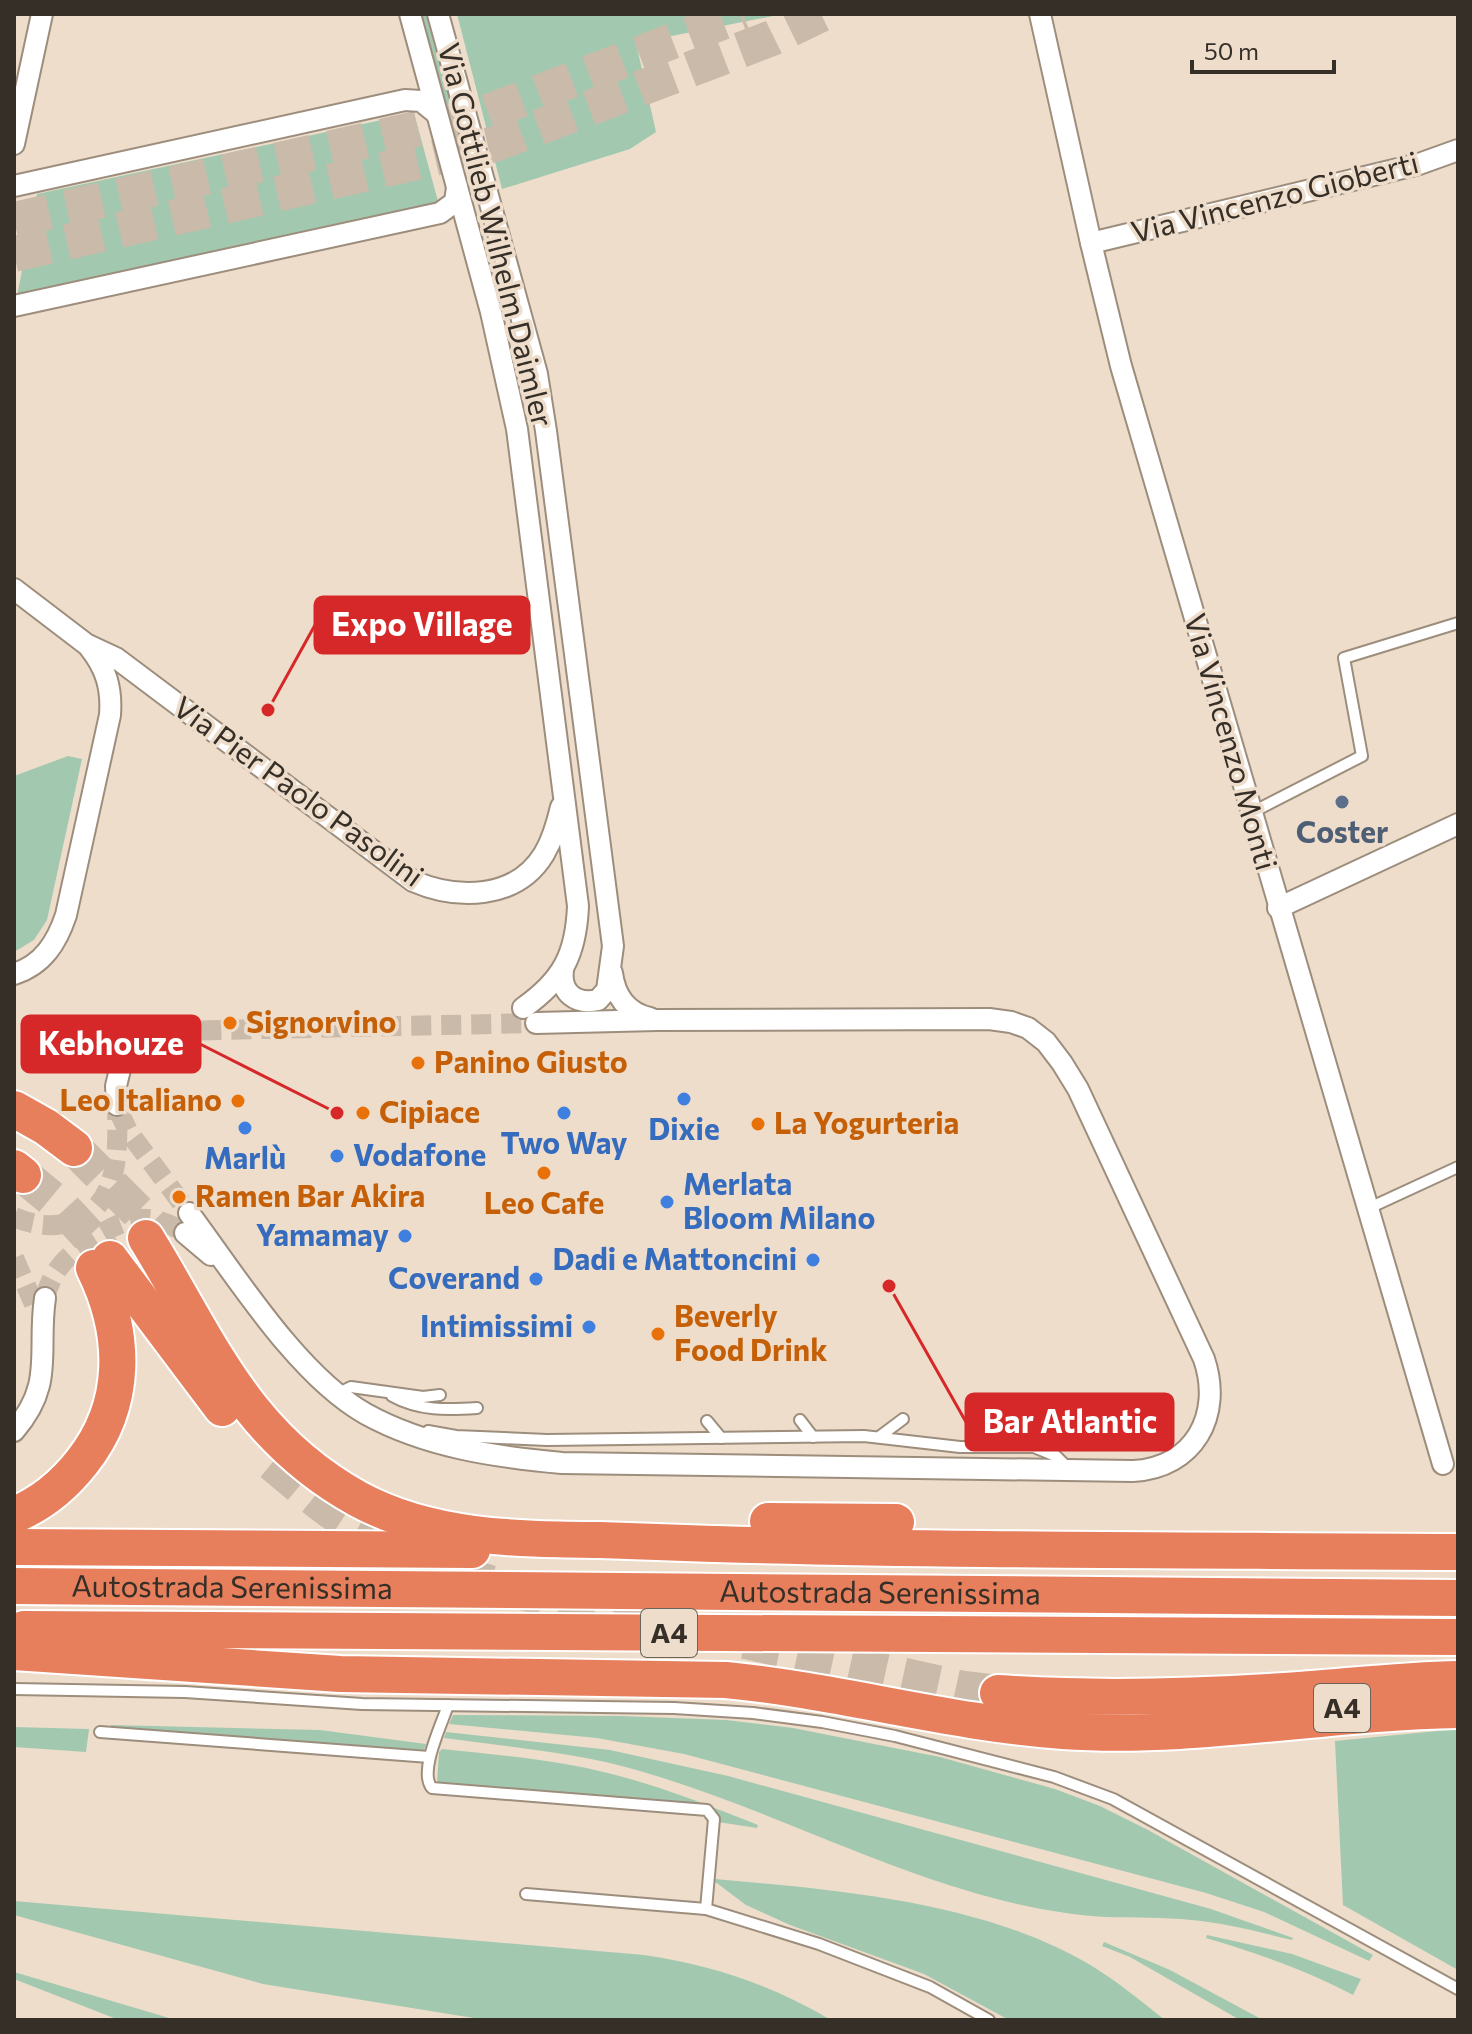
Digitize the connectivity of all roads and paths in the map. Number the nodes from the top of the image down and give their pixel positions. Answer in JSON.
{"nodes":[{"id":1,"x":42,"y":14,"type":"edge"},
{"id":2,"x":410,"y":14,"type":"edge"},
{"id":3,"x":438,"y":14,"type":"edge"},
{"id":4,"x":1040,"y":14,"type":"edge"},
{"id":5,"x":437,"y":114,"type":"junction"},
{"id":6,"x":14,"y":144,"type":"edge"},
{"id":7,"x":1458,"y":150,"type":"edge"},
{"id":8,"x":14,"y":186,"type":"edge"},
{"id":9,"x":457,"y":187,"type":"junction"},
{"id":10,"x":1091,"y":243,"type":"junction"},
{"id":11,"x":14,"y":306,"type":"edge"},
{"id":12,"x":14,"y":589,"type":"edge"},
{"id":13,"x":1458,"y":623,"type":"edge"},
{"id":14,"x":86,"y":644,"type":"junction"},
{"id":15,"x":564,"y":795,"type":"junction"},
{"id":16,"x":1251,"y":813,"type":"junction"},
{"id":17,"x":1458,"y":824,"type":"edge"},
{"id":18,"x":1278,"y":908,"type":"junction"},
{"id":19,"x":611,"y":961,"type":"junction"},
{"id":20,"x":563,"y":970,"type":"junction"},
{"id":21,"x":14,"y":974,"type":"edge"},
{"id":22,"x":657,"y":1020,"type":"junction"},
{"id":23,"x":122,"y":1061,"type":"tunnel mouth"},
{"id":24,"x":117,"y":1105,"type":"tunnel mouth"},
{"id":25,"x":14,"y":1109,"type":"edge"},
{"id":26,"x":1092,"y":1120,"type":"junction"},
{"id":27,"x":1091,"y":1147,"type":"dead end"},
{"id":28,"x":74,"y":1148,"type":"tunnel mouth"},
{"id":29,"x":1458,"y":1167,"type":"edge"},
{"id":30,"x":1367,"y":1209,"type":"junction"},
{"id":31,"x":189,"y":1213,"type":"tunnel mouth"},
{"id":32,"x":163,"y":1234,"type":"junction"},
{"id":33,"x":236,"y":1275,"type":"junction"},
{"id":34,"x":39,"y":1301,"type":"tunnel mouth"},
{"id":35,"x":386,"y":1393,"type":"junction"},
{"id":36,"x":337,"y":1394,"type":"junction"},
{"id":37,"x":440,"y":1395,"type":"dead end"},
{"id":38,"x":477,"y":1408,"type":"dead end"},
{"id":39,"x":364,"y":1413,"type":"junction"},
{"id":40,"x":903,"y":1419,"type":"dead end"},
{"id":41,"x":800,"y":1420,"type":"dead end"},
{"id":42,"x":707,"y":1421,"type":"dead end"},
{"id":43,"x":14,"y":1431,"type":"edge"},
{"id":44,"x":813,"y":1437,"type":"junction"},
{"id":45,"x":879,"y":1437,"type":"junction"},
{"id":46,"x":721,"y":1438,"type":"junction"},
{"id":47,"x":272,"y":1463,"type":"tunnel mouth"},
{"id":48,"x":1443,"y":1464,"type":"dead end"},
{"id":49,"x":1071,"y":1470,"type":"junction"},
{"id":50,"x":14,"y":1515,"type":"edge"},
{"id":51,"x":1458,"y":1526,"type":"edge"},
{"id":52,"x":14,"y":1547,"type":"edge"},
{"id":53,"x":817,"y":1547,"type":"junction"},
{"id":54,"x":1458,"y":1552,"type":"edge"},
{"id":55,"x":14,"y":1586,"type":"edge"},
{"id":56,"x":1458,"y":1598,"type":"edge"},
{"id":57,"x":14,"y":1629,"type":"edge"},
{"id":58,"x":1458,"y":1637,"type":"edge"},
{"id":59,"x":14,"y":1652,"type":"edge"},
{"id":60,"x":1458,"y":1679,"type":"edge"},
{"id":61,"x":14,"y":1689,"type":"edge"},
{"id":62,"x":998,"y":1693,"type":"tunnel mouth"},
{"id":63,"x":1458,"y":1697,"type":"edge"},
{"id":64,"x":448,"y":1705,"type":"junction"},
{"id":65,"x":1458,"y":1710,"type":"edge"},
{"id":66,"x":1227,"y":1727,"type":"junction"},
{"id":67,"x":100,"y":1732,"type":"dead end"},
{"id":68,"x":429,"y":1757,"type":"junction"},
{"id":69,"x":526,"y":1894,"type":"dead end"},
{"id":70,"x":706,"y":1909,"type":"junction"},
{"id":71,"x":1458,"y":1989,"type":"edge"},
{"id":72,"x":989,"y":2020,"type":"edge"}],
"edges":[{"from":1,"to":6,"type":"street"},
{"from":2,"to":5,"type":"street","name":"Via Gottlieb Wilhelm Daimler"},
{"from":3,"to":19,"type":"street","name":"Via Gottlieb Wilhelm Daimler"},
{"from":4,"to":10,"type":"street","name":"Via Vincenzo Monti"},
{"from":5,"to":8,"type":"street","name":"Via Gottlieb Wilhelm Daimler"},
{"from":5,"to":9,"type":"street","name":"Via Gottlieb Wilhelm Daimler"},
{"from":7,"to":10,"type":"street","name":"Via Vincenzo Gioberti"},
{"from":9,"to":11,"type":"street"},
{"from":9,"to":15,"type":"street","name":"Via Gottlieb Wilhelm Daimler"},
{"from":10,"to":16,"type":"street","name":"Via Vincenzo Monti"},
{"from":12,"to":14,"type":"street","name":"Via Pier Paolo Pasolini"},
{"from":13,"to":16,"type":"lane"},
{"from":14,"to":15,"type":"street","name":"Via Pier Paolo Pasolini"},
{"from":14,"to":21,"type":"street","name":"Via Pier Paolo Pasolini"},
{"from":15,"to":20,"type":"street","name":"Via Gottlieb Wilhelm Daimler"},
{"from":16,"to":18,"type":"street","name":"Via Vincenzo Monti"},
{"from":17,"to":18,"type":"street"},
{"from":18,"to":30,"type":"street","name":"Via Vincenzo Monti"},
{"from":19,"to":20,"type":"street"},
{"from":19,"to":22,"type":"street"},
{"from":20,"to":22,"type":"street"},
{"from":22,"to":26,"type":"street"},
{"from":23,"to":24,"type":"street"},
{"from":25,"to":28,"type":"highway"},
{"from":26,"to":27,"type":"lane"},
{"from":26,"to":49,"type":"street"},
{"from":29,"to":30,"type":"lane"},
{"from":30,"to":48,"type":"street","name":"Via Vincenzo Monti"},
{"from":31,"to":33,"type":"street"},
{"from":32,"to":33,"type":"street"},
{"from":32,"to":51,"type":"highway"},
{"from":32,"to":53,"type":"highway"},
{"from":33,"to":36,"type":"street"},
{"from":34,"to":43,"type":"street"},
{"from":35,"to":36,"type":"lane"},
{"from":35,"to":37,"type":"lane"},
{"from":35,"to":38,"type":"lane"},
{"from":36,"to":39,"type":"street"},
{"from":39,"to":46,"type":"lane"},
{"from":39,"to":49,"type":"street"},
{"from":40,"to":45,"type":"lane"},
{"from":41,"to":44,"type":"lane"},
{"from":42,"to":46,"type":"lane"},
{"from":44,"to":45,"type":"lane"},
{"from":44,"to":46,"type":"lane"},
{"from":45,"to":49,"type":"lane"},
{"from":47,"to":50,"type":"highway"},
{"from":52,"to":53,"type":"highway"},
{"from":53,"to":54,"type":"highway"},
{"from":55,"to":56,"type":"highway","name":"Autostrada Serenissima","number":"A4"},
{"from":57,"to":58,"type":"highway","name":"Autostrada Serenissima","number":"A4"},
{"from":59,"to":66,"type":"highway","number":"A4"},
{"from":60,"to":62,"type":"highway"},
{"from":61,"to":64,"type":"lane"},
{"from":63,"to":66,"type":"highway","number":"A4"},
{"from":64,"to":68,"type":"lane"},
{"from":64,"to":71,"type":"lane"},
{"from":65,"to":66,"type":"highway"},
{"from":67,"to":68,"type":"lane"},
{"from":68,"to":70,"type":"lane"},
{"from":69,"to":70,"type":"lane"},
{"from":70,"to":72,"type":"lane"}]}
